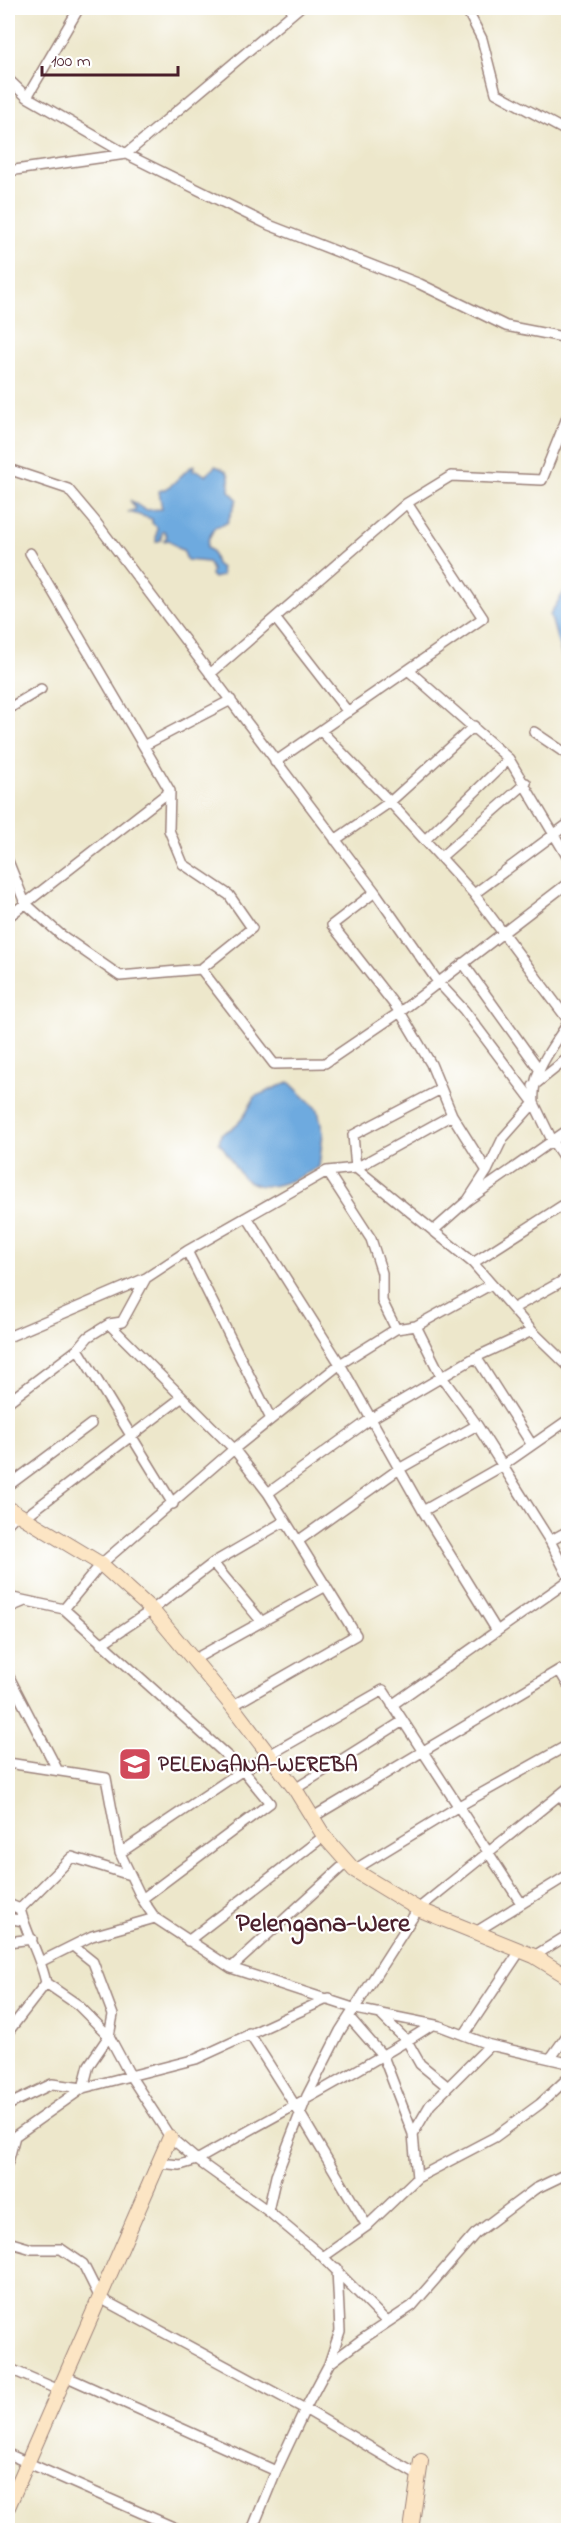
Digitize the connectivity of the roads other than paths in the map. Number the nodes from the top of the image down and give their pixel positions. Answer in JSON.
{"nodes":[{"id":1,"x":79,"y":8,"type":"edge"},
{"id":2,"x":299,"y":8,"type":"edge"},
{"id":3,"x":466,"y":8,"type":"edge"},
{"id":4,"x":8,"y":79,"type":"edge"},
{"id":5,"x":27,"y":97,"type":"junction"},
{"id":6,"x":568,"y":132,"type":"edge"},
{"id":7,"x":126,"y":154,"type":"junction"},
{"id":8,"x":8,"y":171,"type":"edge"},
{"id":9,"x":568,"y":338,"type":"edge"},
{"id":10,"x":568,"y":415,"type":"edge"},
{"id":11,"x":8,"y":469,"type":"edge"},
{"id":12,"x":407,"y":503,"type":"junction"},
{"id":13,"x":30,"y":553,"type":"dead end"},
{"id":14,"x":275,"y":618,"type":"junction"},
{"id":15,"x":408,"y":670,"type":"junction"},
{"id":16,"x":210,"y":674,"type":"junction"},
{"id":17,"x":41,"y":689,"type":"dead end"},
{"id":18,"x":231,"y":700,"type":"junction"},
{"id":19,"x":8,"y":709,"type":"edge"},
{"id":20,"x":348,"y":712,"type":"junction"},
{"id":21,"x":474,"y":726,"type":"junction"},
{"id":22,"x":321,"y":731,"type":"junction"},
{"id":23,"x":534,"y":732,"type":"dead end"},
{"id":24,"x":145,"y":746,"type":"junction"},
{"id":25,"x":568,"y":755,"type":"edge"},
{"id":26,"x":509,"y":759,"type":"junction"},
{"id":27,"x":275,"y":762,"type":"junction"},
{"id":28,"x":526,"y":783,"type":"junction"},
{"id":29,"x":170,"y":791,"type":"junction"},
{"id":30,"x":390,"y":802,"type":"junction"},
{"id":31,"x":568,"y":824,"type":"edge"},
{"id":32,"x":555,"y":835,"type":"junction"},
{"id":33,"x":335,"y":840,"type":"junction"},
{"id":34,"x":425,"y":840,"type":"junction"},
{"id":35,"x":441,"y":857,"type":"junction"},
{"id":36,"x":568,"y":858,"type":"edge"},
{"id":37,"x":8,"y":861,"type":"edge"},
{"id":38,"x":568,"y":884,"type":"edge"},
{"id":39,"x":375,"y":892,"type":"junction"},
{"id":40,"x":474,"y":894,"type":"junction"},
{"id":41,"x":25,"y":903,"type":"junction"},
{"id":42,"x":8,"y":917,"type":"edge"},
{"id":43,"x":502,"y":934,"type":"junction"},
{"id":44,"x":463,"y":963,"type":"junction"},
{"id":45,"x":201,"y":969,"type":"junction"},
{"id":46,"x":438,"y":982,"type":"junction"},
{"id":47,"x":400,"y":1012,"type":"junction"},
{"id":48,"x":568,"y":1021,"type":"edge"},
{"id":49,"x":568,"y":1058,"type":"edge"},
{"id":50,"x":539,"y":1069,"type":"junction"},
{"id":51,"x":532,"y":1087,"type":"junction"},
{"id":52,"x":441,"y":1089,"type":"junction"},
{"id":53,"x":534,"y":1103,"type":"junction"},
{"id":54,"x":452,"y":1115,"type":"junction"},
{"id":55,"x":568,"y":1130,"type":"edge"},
{"id":56,"x":552,"y":1140,"type":"junction"},
{"id":57,"x":568,"y":1164,"type":"edge"},
{"id":58,"x":356,"y":1168,"type":"junction"},
{"id":59,"x":327,"y":1171,"type":"junction"},
{"id":60,"x":487,"y":1171,"type":"junction"},
{"id":61,"x":468,"y":1200,"type":"junction"},
{"id":62,"x":568,"y":1202,"type":"edge"},
{"id":63,"x":247,"y":1217,"type":"junction"},
{"id":64,"x":433,"y":1231,"type":"junction"},
{"id":65,"x":187,"y":1251,"type":"junction"},
{"id":66,"x":473,"y":1263,"type":"junction"},
{"id":67,"x":146,"y":1278,"type":"junction"},
{"id":68,"x":568,"y":1278,"type":"edge"},
{"id":69,"x":490,"y":1285,"type":"junction"},
{"id":70,"x":514,"y":1308,"type":"junction"},
{"id":71,"x":109,"y":1324,"type":"junction"},
{"id":72,"x":416,"y":1326,"type":"junction"},
{"id":73,"x":396,"y":1329,"type":"junction"},
{"id":74,"x":532,"y":1331,"type":"junction"},
{"id":75,"x":8,"y":1337,"type":"edge"},
{"id":76,"x":78,"y":1349,"type":"junction"},
{"id":77,"x":476,"y":1358,"type":"junction"},
{"id":78,"x":340,"y":1364,"type":"junction"},
{"id":79,"x":568,"y":1364,"type":"edge"},
{"id":80,"x":441,"y":1376,"type":"junction"},
{"id":81,"x":181,"y":1398,"type":"junction"},
{"id":82,"x":8,"y":1402,"type":"edge"},
{"id":83,"x":372,"y":1418,"type":"junction"},
{"id":84,"x":271,"y":1419,"type":"junction"},
{"id":85,"x":568,"y":1420,"type":"edge"},
{"id":86,"x":91,"y":1424,"type":"dead end"},
{"id":87,"x":477,"y":1425,"type":"junction"},
{"id":88,"x":132,"y":1434,"type":"junction"},
{"id":89,"x":532,"y":1445,"type":"junction"},
{"id":90,"x":234,"y":1449,"type":"junction"},
{"id":91,"x":502,"y":1466,"type":"junction"},
{"id":92,"x":399,"y":1469,"type":"junction"},
{"id":93,"x":8,"y":1486,"type":"edge"},
{"id":94,"x":268,"y":1493,"type":"junction"},
{"id":95,"x":173,"y":1504,"type":"junction"},
{"id":96,"x":423,"y":1511,"type":"junction"},
{"id":97,"x":14,"y":1516,"type":"edge"},
{"id":98,"x":285,"y":1521,"type":"junction"},
{"id":99,"x":568,"y":1532,"type":"edge"},
{"id":100,"x":550,"y":1541,"type":"junction"},
{"id":101,"x":298,"y":1542,"type":"junction"},
{"id":102,"x":213,"y":1563,"type":"junction"},
{"id":103,"x":101,"y":1564,"type":"junction"},
{"id":104,"x":568,"y":1579,"type":"edge"},
{"id":105,"x":326,"y":1586,"type":"junction"},
{"id":106,"x":8,"y":1597,"type":"edge"},
{"id":107,"x":26,"y":1600,"type":"junction"},
{"id":108,"x":8,"y":1608,"type":"edge"},
{"id":109,"x":64,"y":1609,"type":"junction"},
{"id":110,"x":152,"y":1610,"type":"junction"},
{"id":111,"x":262,"y":1622,"type":"junction"},
{"id":112,"x":497,"y":1631,"type":"junction"},
{"id":113,"x":101,"y":1644,"type":"junction"},
{"id":114,"x":194,"y":1660,"type":"junction"},
{"id":115,"x":8,"y":1675,"type":"edge"},
{"id":116,"x":568,"y":1685,"type":"edge"},
{"id":117,"x":392,"y":1705,"type":"junction"},
{"id":118,"x":232,"y":1706,"type":"junction"},
{"id":119,"x":403,"y":1721,"type":"junction"},
{"id":120,"x":568,"y":1745,"type":"edge"},
{"id":121,"x":423,"y":1751,"type":"junction"},
{"id":122,"x":271,"y":1756,"type":"junction"},
{"id":123,"x":8,"y":1763,"type":"edge"},
{"id":124,"x":57,"y":1769,"type":"junction"},
{"id":125,"x":243,"y":1770,"type":"junction"},
{"id":126,"x":568,"y":1788,"type":"edge"},
{"id":127,"x":295,"y":1789,"type":"junction"},
{"id":128,"x":561,"y":1796,"type":"junction"},
{"id":129,"x":459,"y":1806,"type":"junction"},
{"id":130,"x":568,"y":1806,"type":"edge"},
{"id":131,"x":313,"y":1817,"type":"junction"},
{"id":132,"x":324,"y":1836,"type":"junction"},
{"id":133,"x":487,"y":1852,"type":"junction"},
{"id":134,"x":120,"y":1853,"type":"junction"},
{"id":135,"x":350,"y":1867,"type":"junction"},
{"id":136,"x":130,"y":1875,"type":"junction"},
{"id":137,"x":568,"y":1875,"type":"edge"},
{"id":138,"x":142,"y":1899,"type":"junction"},
{"id":139,"x":521,"y":1902,"type":"junction"},
{"id":140,"x":8,"y":1904,"type":"edge"},
{"id":141,"x":20,"y":1908,"type":"junction"},
{"id":142,"x":418,"y":1909,"type":"junction"},
{"id":143,"x":8,"y":1918,"type":"edge"},
{"id":144,"x":155,"y":1918,"type":"junction"},
{"id":145,"x":23,"y":1921,"type":"junction"},
{"id":146,"x":474,"y":1933,"type":"junction"},
{"id":147,"x":568,"y":1935,"type":"edge"},
{"id":148,"x":32,"y":1939,"type":"junction"},
{"id":149,"x":188,"y":1941,"type":"junction"},
{"id":150,"x":8,"y":1942,"type":"edge"},
{"id":151,"x":73,"y":1946,"type":"junction"},
{"id":152,"x":520,"y":1951,"type":"junction"},
{"id":153,"x":534,"y":1956,"type":"junction"},
{"id":154,"x":42,"y":1961,"type":"junction"},
{"id":155,"x":231,"y":1968,"type":"junction"},
{"id":156,"x":568,"y":1977,"type":"edge"},
{"id":157,"x":46,"y":1983,"type":"junction"},
{"id":158,"x":329,"y":1998,"type":"junction"},
{"id":159,"x":356,"y":2009,"type":"junction"},
{"id":160,"x":379,"y":2013,"type":"junction"},
{"id":161,"x":349,"y":2017,"type":"junction"},
{"id":162,"x":432,"y":2025,"type":"junction"},
{"id":163,"x":8,"y":2032,"type":"edge"},
{"id":164,"x":249,"y":2033,"type":"junction"},
{"id":165,"x":568,"y":2034,"type":"edge"},
{"id":166,"x":464,"y":2035,"type":"junction"},
{"id":167,"x":109,"y":2036,"type":"junction"},
{"id":168,"x":407,"y":2041,"type":"junction"},
{"id":169,"x":490,"y":2045,"type":"junction"},
{"id":170,"x":383,"y":2056,"type":"junction"},
{"id":171,"x":550,"y":2059,"type":"junction"},
{"id":172,"x":568,"y":2063,"type":"edge"},
{"id":173,"x":131,"y":2077,"type":"junction"},
{"id":174,"x":568,"y":2078,"type":"edge"},
{"id":175,"x":448,"y":2087,"type":"junction"},
{"id":176,"x":83,"y":2088,"type":"junction"},
{"id":177,"x":307,"y":2096,"type":"junction"},
{"id":178,"x":294,"y":2104,"type":"junction"},
{"id":179,"x":8,"y":2105,"type":"edge"},
{"id":180,"x":302,"y":2115,"type":"junction"},
{"id":181,"x":413,"y":2134,"type":"junction"},
{"id":182,"x":10,"y":2137,"type":"edge"},
{"id":183,"x":170,"y":2137,"type":"junction"},
{"id":184,"x":197,"y":2160,"type":"junction"},
{"id":185,"x":8,"y":2162,"type":"edge"},
{"id":186,"x":159,"y":2163,"type":"junction"},
{"id":187,"x":568,"y":2176,"type":"edge"},
{"id":188,"x":417,"y":2178,"type":"junction"},
{"id":189,"x":268,"y":2211,"type":"junction"},
{"id":190,"x":367,"y":2226,"type":"junction"},
{"id":191,"x":8,"y":2242,"type":"edge"},
{"id":192,"x":323,"y":2257,"type":"junction"},
{"id":193,"x":337,"y":2270,"type":"junction"},
{"id":194,"x":100,"y":2298,"type":"junction"},
{"id":195,"x":387,"y":2322,"type":"junction"},
{"id":196,"x":329,"y":2364,"type":"junction"},
{"id":197,"x":8,"y":2368,"type":"edge"},
{"id":198,"x":65,"y":2376,"type":"junction"},
{"id":199,"x":59,"y":2390,"type":"junction"},
{"id":200,"x":305,"y":2409,"type":"junction"},
{"id":201,"x":8,"y":2454,"type":"edge"},
{"id":202,"x":422,"y":2461,"type":"dead end"},
{"id":203,"x":27,"y":2463,"type":"junction"},
{"id":204,"x":276,"y":2471,"type":"junction"},
{"id":205,"x":419,"y":2476,"type":"junction"},
{"id":206,"x":8,"y":2507,"type":"edge"},
{"id":207,"x":180,"y":2530,"type":"edge"},
{"id":208,"x":252,"y":2530,"type":"edge"},
{"id":209,"x":411,"y":2530,"type":"edge"}],
"edges":[{"from":1,"to":5,"type":"street"},
{"from":2,"to":7,"type":"street"},
{"from":3,"to":6,"type":"street"},
{"from":4,"to":5,"type":"street"},
{"from":5,"to":7,"type":"street"},
{"from":7,"to":8,"type":"street"},
{"from":7,"to":9,"type":"street"},
{"from":10,"to":12,"type":"street"},
{"from":11,"to":16,"type":"street"},
{"from":12,"to":14,"type":"street"},
{"from":12,"to":15,"type":"street"},
{"from":13,"to":24,"type":"street"},
{"from":14,"to":16,"type":"street"},
{"from":14,"to":20,"type":"street"},
{"from":15,"to":20,"type":"street"},
{"from":15,"to":21,"type":"street"},
{"from":16,"to":18,"type":"street"},
{"from":17,"to":19,"type":"street"},
{"from":18,"to":24,"type":"street"},
{"from":18,"to":27,"type":"street"},
{"from":20,"to":22,"type":"street"},
{"from":21,"to":26,"type":"street"},
{"from":21,"to":30,"type":"street"},
{"from":22,"to":27,"type":"street"},
{"from":22,"to":30,"type":"street"},
{"from":23,"to":25,"type":"street"},
{"from":24,"to":29,"type":"street"},
{"from":26,"to":28,"type":"street"},
{"from":26,"to":34,"type":"street"},
{"from":27,"to":33,"type":"street"},
{"from":28,"to":32,"type":"street"},
{"from":28,"to":35,"type":"street"},
{"from":29,"to":41,"type":"street"},
{"from":29,"to":45,"type":"street"},
{"from":30,"to":33,"type":"street"},
{"from":30,"to":34,"type":"street"},
{"from":31,"to":32,"type":"street"},
{"from":32,"to":36,"type":"street"},
{"from":32,"to":40,"type":"street"},
{"from":33,"to":39,"type":"street"},
{"from":34,"to":35,"type":"street"},
{"from":35,"to":40,"type":"street"},
{"from":37,"to":41,"type":"street"},
{"from":38,"to":43,"type":"street"},
{"from":39,"to":46,"type":"street"},
{"from":39,"to":47,"type":"street"},
{"from":40,"to":43,"type":"street"},
{"from":41,"to":42,"type":"street"},
{"from":41,"to":45,"type":"street"},
{"from":43,"to":44,"type":"street"},
{"from":43,"to":48,"type":"street"},
{"from":44,"to":46,"type":"street"},
{"from":44,"to":50,"type":"street"},
{"from":45,"to":47,"type":"street"},
{"from":46,"to":47,"type":"street"},
{"from":46,"to":53,"type":"street"},
{"from":47,"to":52,"type":"street"},
{"from":48,"to":50,"type":"street"},
{"from":49,"to":51,"type":"street"},
{"from":50,"to":51,"type":"street"},
{"from":51,"to":53,"type":"street"},
{"from":52,"to":54,"type":"street"},
{"from":52,"to":58,"type":"street"},
{"from":53,"to":56,"type":"street"},
{"from":53,"to":60,"type":"street"},
{"from":54,"to":58,"type":"street"},
{"from":54,"to":60,"type":"street"},
{"from":55,"to":56,"type":"street"},
{"from":56,"to":57,"type":"street"},
{"from":56,"to":61,"type":"street"},
{"from":58,"to":59,"type":"street"},
{"from":58,"to":64,"type":"street"},
{"from":59,"to":63,"type":"street"},
{"from":59,"to":73,"type":"street"},
{"from":60,"to":61,"type":"street"},
{"from":61,"to":64,"type":"street"},
{"from":62,"to":66,"type":"street"},
{"from":63,"to":65,"type":"street"},
{"from":63,"to":78,"type":"street"},
{"from":64,"to":66,"type":"street"},
{"from":65,"to":67,"type":"street"},
{"from":65,"to":84,"type":"street"},
{"from":66,"to":69,"type":"street"},
{"from":67,"to":71,"type":"street"},
{"from":67,"to":75,"type":"street"},
{"from":68,"to":70,"type":"street"},
{"from":69,"to":70,"type":"street"},
{"from":69,"to":72,"type":"street"},
{"from":70,"to":74,"type":"street"},
{"from":71,"to":76,"type":"street"},
{"from":71,"to":81,"type":"street"},
{"from":72,"to":73,"type":"street"},
{"from":72,"to":80,"type":"street"},
{"from":73,"to":78,"type":"street"},
{"from":74,"to":77,"type":"street"},
{"from":74,"to":79,"type":"street"},
{"from":76,"to":82,"type":"street"},
{"from":76,"to":88,"type":"street"},
{"from":77,"to":80,"type":"street"},
{"from":77,"to":89,"type":"street"},
{"from":78,"to":83,"type":"street"},
{"from":78,"to":84,"type":"street"},
{"from":80,"to":83,"type":"street"},
{"from":80,"to":87,"type":"street"},
{"from":81,"to":88,"type":"street"},
{"from":81,"to":90,"type":"street"},
{"from":83,"to":92,"type":"street"},
{"from":83,"to":94,"type":"street"},
{"from":84,"to":90,"type":"street"},
{"from":85,"to":89,"type":"street"},
{"from":86,"to":93,"type":"street"},
{"from":87,"to":91,"type":"street"},
{"from":87,"to":92,"type":"street"},
{"from":88,"to":95,"type":"street"},
{"from":88,"to":97,"type":"street"},
{"from":89,"to":91,"type":"street"},
{"from":90,"to":94,"type":"street"},
{"from":90,"to":95,"type":"street"},
{"from":91,"to":96,"type":"street"},
{"from":91,"to":100,"type":"street"},
{"from":92,"to":96,"type":"street"},
{"from":92,"to":101,"type":"street"},
{"from":94,"to":98,"type":"street"},
{"from":95,"to":103,"type":"street"},
{"from":96,"to":112,"type":"street"},
{"from":97,"to":103,"type":"street"},
{"from":98,"to":101,"type":"street"},
{"from":98,"to":102,"type":"street"},
{"from":99,"to":100,"type":"street"},
{"from":100,"to":104,"type":"street"},
{"from":101,"to":105,"type":"street"},
{"from":102,"to":110,"type":"street"},
{"from":102,"to":111,"type":"street"},
{"from":103,"to":109,"type":"street"},
{"from":103,"to":110,"type":"street"},
{"from":104,"to":112,"type":"street"},
{"from":105,"to":111,"type":"street"},
{"from":105,"to":118,"type":"street"},
{"from":106,"to":107,"type":"street"},
{"from":107,"to":108,"type":"street"},
{"from":107,"to":109,"type":"street"},
{"from":109,"to":113,"type":"street"},
{"from":110,"to":113,"type":"street"},
{"from":110,"to":114,"type":"street"},
{"from":111,"to":114,"type":"street"},
{"from":112,"to":117,"type":"street"},
{"from":113,"to":125,"type":"street"},
{"from":114,"to":118,"type":"street"},
{"from":115,"to":124,"type":"street"},
{"from":116,"to":121,"type":"street"},
{"from":117,"to":119,"type":"street"},
{"from":117,"to":122,"type":"street"},
{"from":118,"to":122,"type":"street"},
{"from":119,"to":121,"type":"street"},
{"from":119,"to":127,"type":"street"},
{"from":120,"to":129,"type":"street"},
{"from":121,"to":129,"type":"street"},
{"from":121,"to":131,"type":"street"},
{"from":122,"to":125,"type":"street"},
{"from":122,"to":127,"type":"street"},
{"from":123,"to":124,"type":"street"},
{"from":124,"to":134,"type":"street"},
{"from":125,"to":134,"type":"street"},
{"from":125,"to":138,"type":"street"},
{"from":126,"to":128,"type":"street"},
{"from":127,"to":131,"type":"street"},
{"from":128,"to":130,"type":"street"},
{"from":128,"to":133,"type":"street"},
{"from":129,"to":133,"type":"street"},
{"from":129,"to":135,"type":"street"},
{"from":131,"to":132,"type":"street"},
{"from":132,"to":135,"type":"street"},
{"from":132,"to":149,"type":"street"},
{"from":133,"to":139,"type":"street"},
{"from":133,"to":142,"type":"street"},
{"from":134,"to":136,"type":"street"},
{"from":135,"to":142,"type":"street"},
{"from":135,"to":155,"type":"street"},
{"from":136,"to":138,"type":"street"},
{"from":136,"to":141,"type":"street"},
{"from":137,"to":139,"type":"street"},
{"from":138,"to":144,"type":"street"},
{"from":139,"to":146,"type":"street"},
{"from":140,"to":141,"type":"street"},
{"from":141,"to":145,"type":"street"},
{"from":142,"to":146,"type":"street"},
{"from":142,"to":159,"type":"street"},
{"from":143,"to":145,"type":"street"},
{"from":144,"to":149,"type":"street"},
{"from":144,"to":151,"type":"street"},
{"from":145,"to":148,"type":"street"},
{"from":146,"to":152,"type":"street"},
{"from":147,"to":153,"type":"street"},
{"from":148,"to":150,"type":"street"},
{"from":148,"to":154,"type":"street"},
{"from":149,"to":155,"type":"street"},
{"from":151,"to":154,"type":"street"},
{"from":151,"to":167,"type":"street"},
{"from":152,"to":153,"type":"street"},
{"from":152,"to":166,"type":"street"},
{"from":153,"to":156,"type":"street"},
{"from":154,"to":157,"type":"street"},
{"from":155,"to":158,"type":"street"},
{"from":157,"to":163,"type":"street"},
{"from":157,"to":167,"type":"street"},
{"from":158,"to":159,"type":"street"},
{"from":158,"to":164,"type":"street"},
{"from":159,"to":160,"type":"street"},
{"from":159,"to":161,"type":"street"},
{"from":160,"to":162,"type":"street"},
{"from":160,"to":168,"type":"street"},
{"from":161,"to":170,"type":"street"},
{"from":161,"to":177,"type":"street"},
{"from":162,"to":166,"type":"street"},
{"from":162,"to":168,"type":"street"},
{"from":164,"to":173,"type":"street"},
{"from":164,"to":178,"type":"street"},
{"from":165,"to":171,"type":"street"},
{"from":166,"to":169,"type":"street"},
{"from":167,"to":173,"type":"street"},
{"from":167,"to":176,"type":"street"},
{"from":168,"to":170,"type":"street"},
{"from":168,"to":175,"type":"street"},
{"from":169,"to":171,"type":"street"},
{"from":169,"to":175,"type":"street"},
{"from":170,"to":177,"type":"street"},
{"from":170,"to":181,"type":"street"},
{"from":171,"to":172,"type":"street"},
{"from":173,"to":176,"type":"street"},
{"from":173,"to":183,"type":"street"},
{"from":174,"to":188,"type":"street"},
{"from":175,"to":181,"type":"street"},
{"from":176,"to":179,"type":"street"},
{"from":176,"to":182,"type":"street"},
{"from":177,"to":178,"type":"street"},
{"from":177,"to":180,"type":"street"},
{"from":178,"to":180,"type":"street"},
{"from":178,"to":184,"type":"street"},
{"from":180,"to":189,"type":"street"},
{"from":180,"to":190,"type":"street"},
{"from":181,"to":188,"type":"street"},
{"from":182,"to":185,"type":"street"},
{"from":183,"to":184,"type":"street"},
{"from":183,"to":186,"type":"street"},
{"from":184,"to":186,"type":"street"},
{"from":184,"to":189,"type":"street"},
{"from":186,"to":194,"type":"street"},
{"from":187,"to":195,"type":"street"},
{"from":188,"to":190,"type":"street"},
{"from":189,"to":192,"type":"street"},
{"from":190,"to":192,"type":"street"},
{"from":191,"to":194,"type":"street"},
{"from":192,"to":193,"type":"street"},
{"from":193,"to":195,"type":"street"},
{"from":193,"to":196,"type":"street"},
{"from":194,"to":198,"type":"street"},
{"from":194,"to":200,"type":"street"},
{"from":195,"to":196,"type":"street"},
{"from":196,"to":200,"type":"street"},
{"from":197,"to":199,"type":"street"},
{"from":198,"to":199,"type":"street"},
{"from":198,"to":204,"type":"street"},
{"from":199,"to":203,"type":"street"},
{"from":200,"to":204,"type":"street"},
{"from":200,"to":205,"type":"street"},
{"from":201,"to":203,"type":"street"},
{"from":202,"to":205,"type":"street"},
{"from":203,"to":206,"type":"street"},
{"from":203,"to":207,"type":"street"},
{"from":204,"to":208,"type":"street"},
{"from":205,"to":209,"type":"street"}]}
